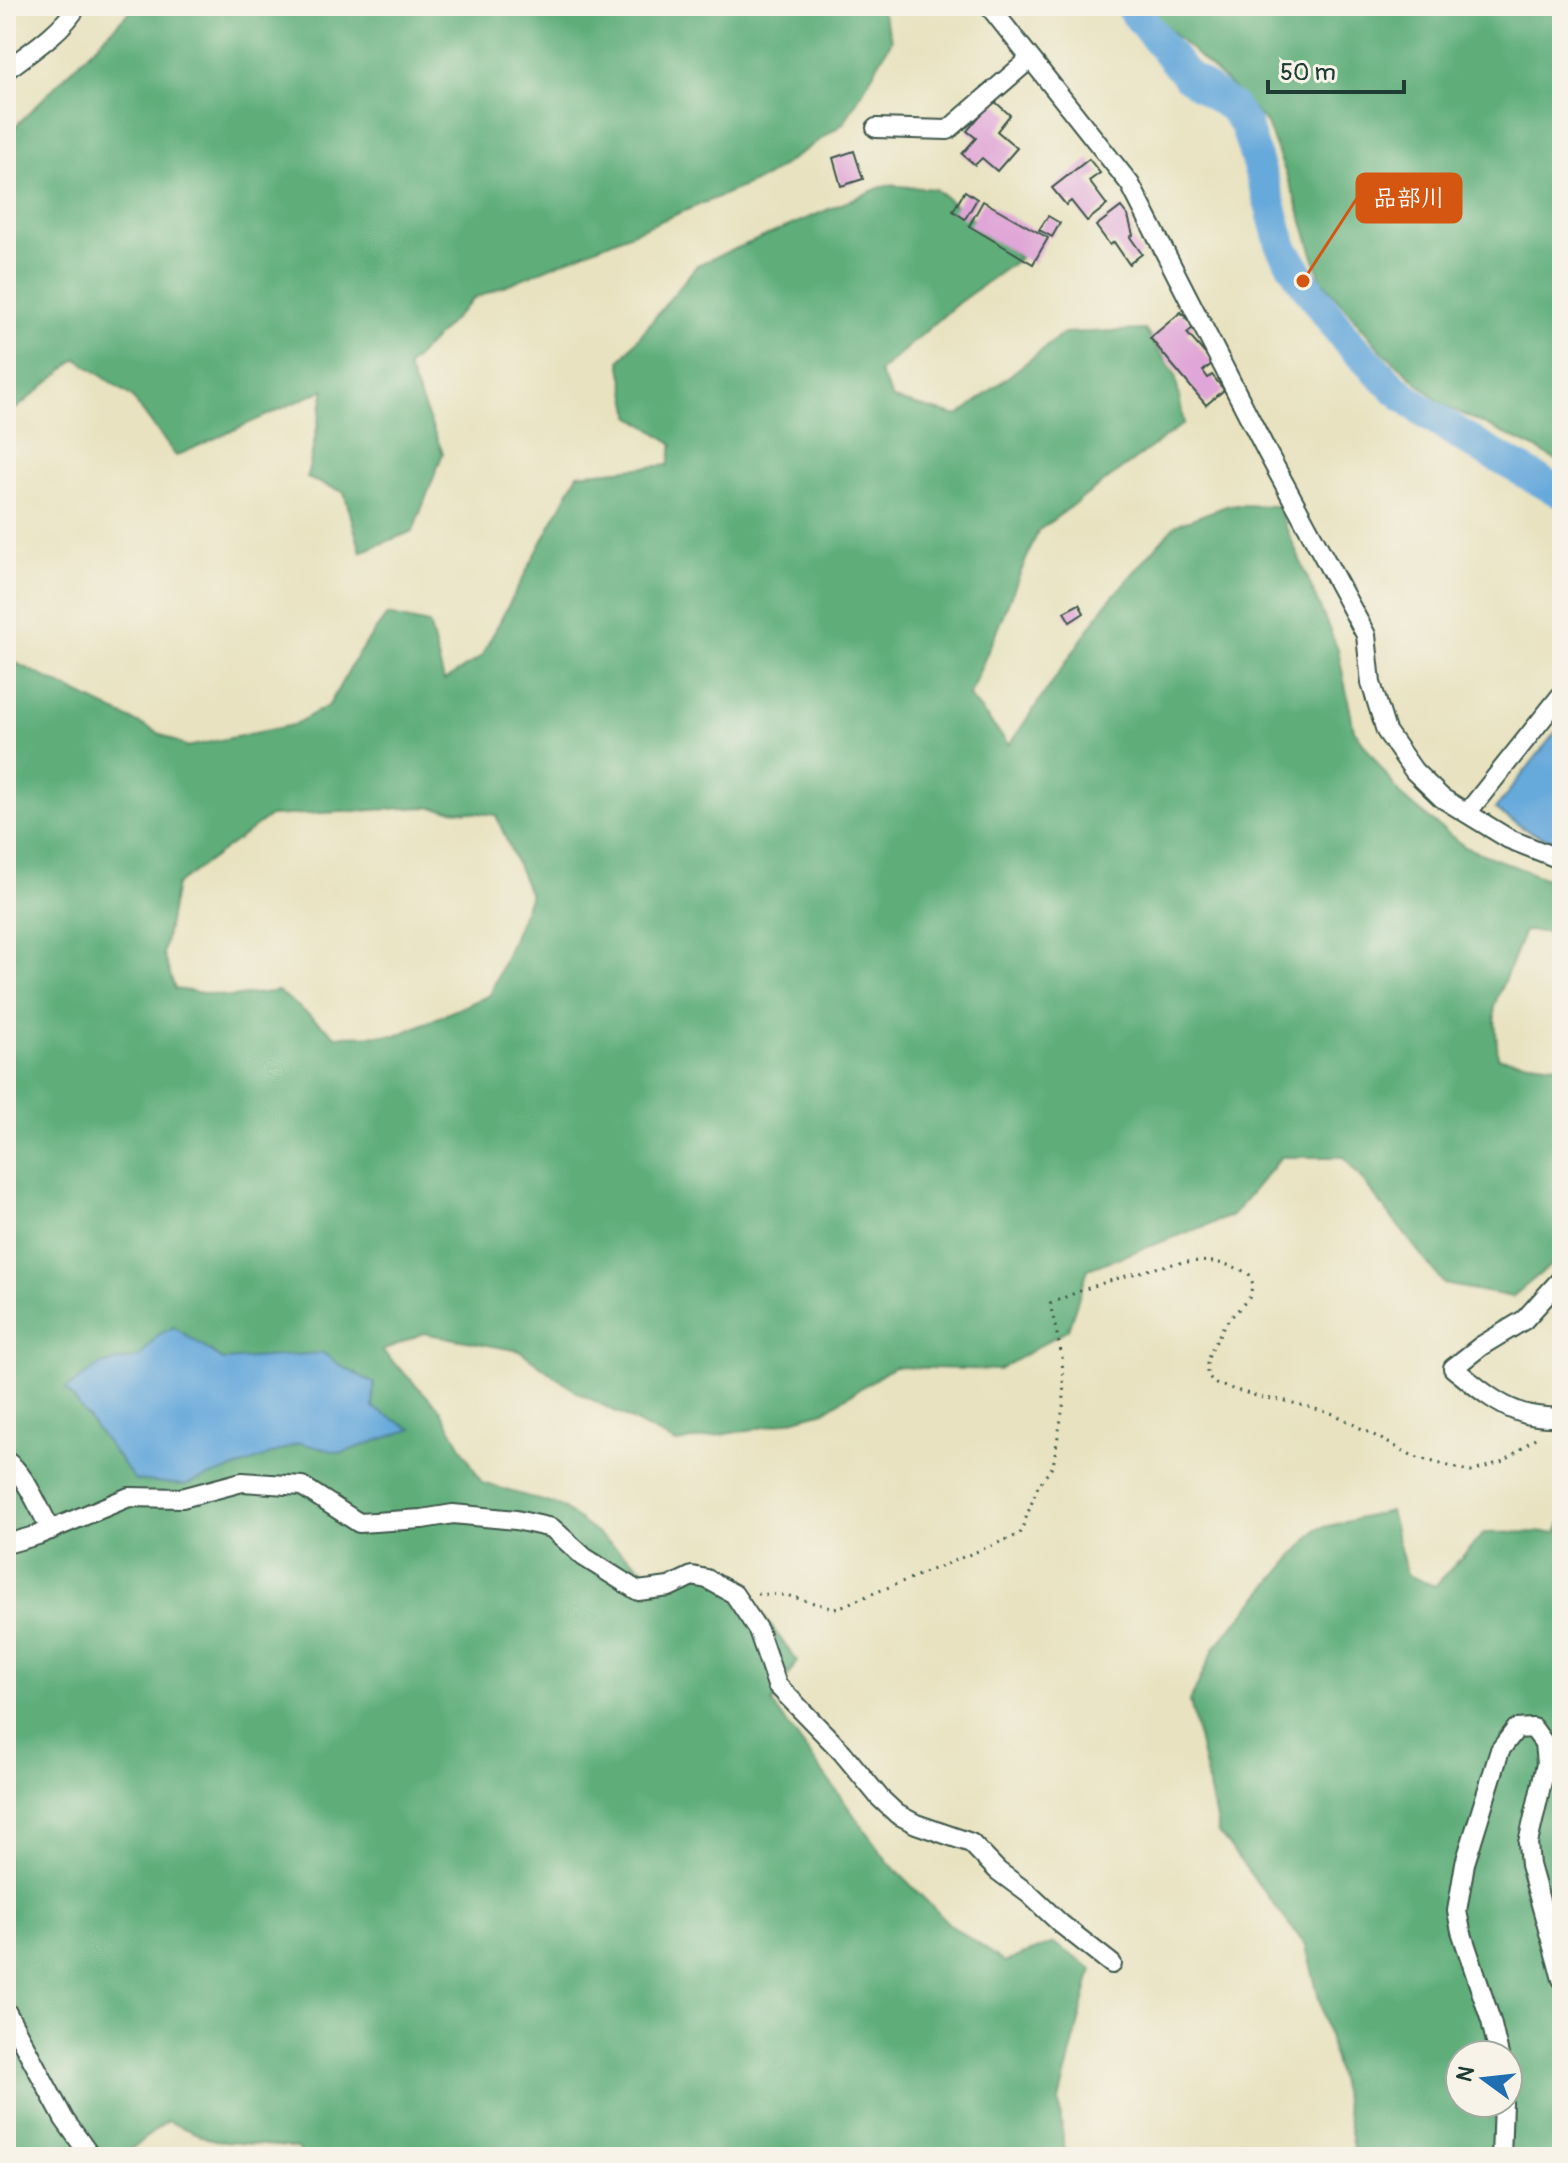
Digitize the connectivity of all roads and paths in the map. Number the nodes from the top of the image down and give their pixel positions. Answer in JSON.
{"nodes":[{"id":1,"x":77,"y":6,"type":"edge"},
{"id":2,"x":989,"y":6,"type":"edge"},
{"id":3,"x":1030,"y":59,"type":"junction"},
{"id":4,"x":6,"y":70,"type":"edge"},
{"id":5,"x":876,"y":128,"type":"dead end"},
{"id":6,"x":1562,"y":694,"type":"edge"},
{"id":7,"x":1467,"y":813,"type":"junction"},
{"id":8,"x":1562,"y":860,"type":"edge"},
{"id":9,"x":1562,"y":1278,"type":"edge"},
{"id":10,"x":1562,"y":1418,"type":"edge"},
{"id":11,"x":1543,"y":1432,"type":"dead end"},
{"id":12,"x":6,"y":1461,"type":"edge"},
{"id":13,"x":51,"y":1530,"type":"junction"},
{"id":14,"x":6,"y":1544,"type":"edge"},
{"id":15,"x":734,"y":1594,"type":"junction"},
{"id":16,"x":1112,"y":1964,"type":"dead end"},
{"id":17,"x":1562,"y":1979,"type":"edge"},
{"id":18,"x":6,"y":2011,"type":"edge"},
{"id":19,"x":1495,"y":2039,"type":"edge"},
{"id":20,"x":1502,"y":2119,"type":"edge"},
{"id":21,"x":91,"y":2157,"type":"edge"},
{"id":22,"x":1501,"y":2157,"type":"edge"}],
"edges":[{"from":1,"to":4,"type":"street"},
{"from":2,"to":3,"type":"street"},
{"from":3,"to":5,"type":"street"},
{"from":3,"to":7,"type":"street"},
{"from":6,"to":7,"type":"street"},
{"from":7,"to":8,"type":"street"},
{"from":9,"to":10,"type":"street"},
{"from":11,"to":15,"type":"path"},
{"from":12,"to":13,"type":"street"},
{"from":13,"to":14,"type":"street"},
{"from":13,"to":15,"type":"street"},
{"from":15,"to":16,"type":"street"},
{"from":17,"to":19,"type":"street"},
{"from":18,"to":21,"type":"street"},
{"from":20,"to":22,"type":"street"}]}
